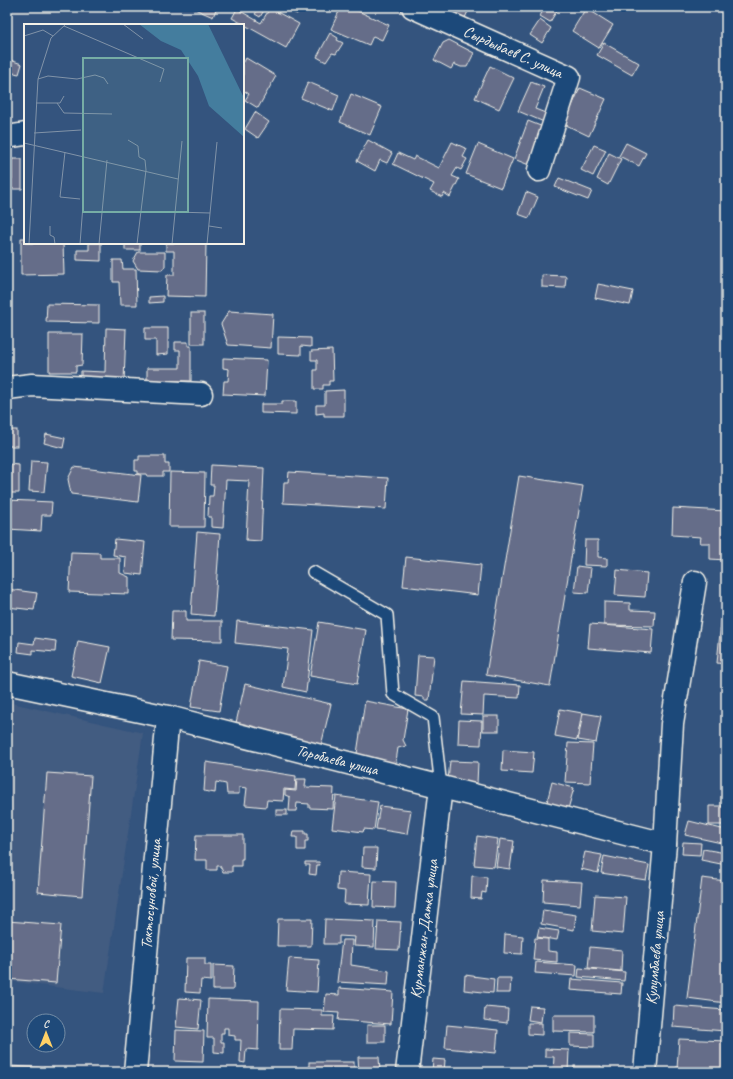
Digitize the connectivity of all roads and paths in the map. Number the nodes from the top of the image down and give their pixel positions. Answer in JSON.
{"nodes":[{"id":1,"x":413,"y":7,"type":"edge"},
{"id":2,"x":24,"y":134,"type":"edge"},
{"id":3,"x":7,"y":137,"type":"edge"},
{"id":4,"x":539,"y":170,"type":"dead end"},
{"id":5,"x":7,"y":388,"type":"edge"},
{"id":6,"x":201,"y":394,"type":"dead end"},
{"id":7,"x":313,"y":572,"type":"dead end"},
{"id":8,"x":695,"y":582,"type":"dead end"},
{"id":9,"x":7,"y":683,"type":"edge"},
{"id":10,"x":168,"y":717,"type":"junction"},
{"id":11,"x":441,"y":787,"type":"junction"},
{"id":12,"x":665,"y":844,"type":"junction"},
{"id":13,"x":135,"y":1072,"type":"edge"},
{"id":14,"x":408,"y":1072,"type":"edge"},
{"id":15,"x":645,"y":1072,"type":"edge"}],
"edges":[{"from":1,"to":4,"type":"street","name":"Сырдыбаев С. улица"},
{"from":2,"to":3,"type":"street"},
{"from":5,"to":6,"type":"street"},
{"from":7,"to":11,"type":"lane"},
{"from":8,"to":12,"type":"street","name":"Кулумбаева улица"},
{"from":9,"to":10,"type":"street","name":"Торобаева улица"},
{"from":10,"to":11,"type":"street","name":"Торобаева улица"},
{"from":10,"to":13,"type":"street","name":"Токтосуновой, улица"},
{"from":11,"to":12,"type":"street","name":"Торобаева улица"},
{"from":11,"to":14,"type":"street","name":"Курманжан-Датка улица"},
{"from":12,"to":15,"type":"street","name":"Кулумбаева улица"}]}
